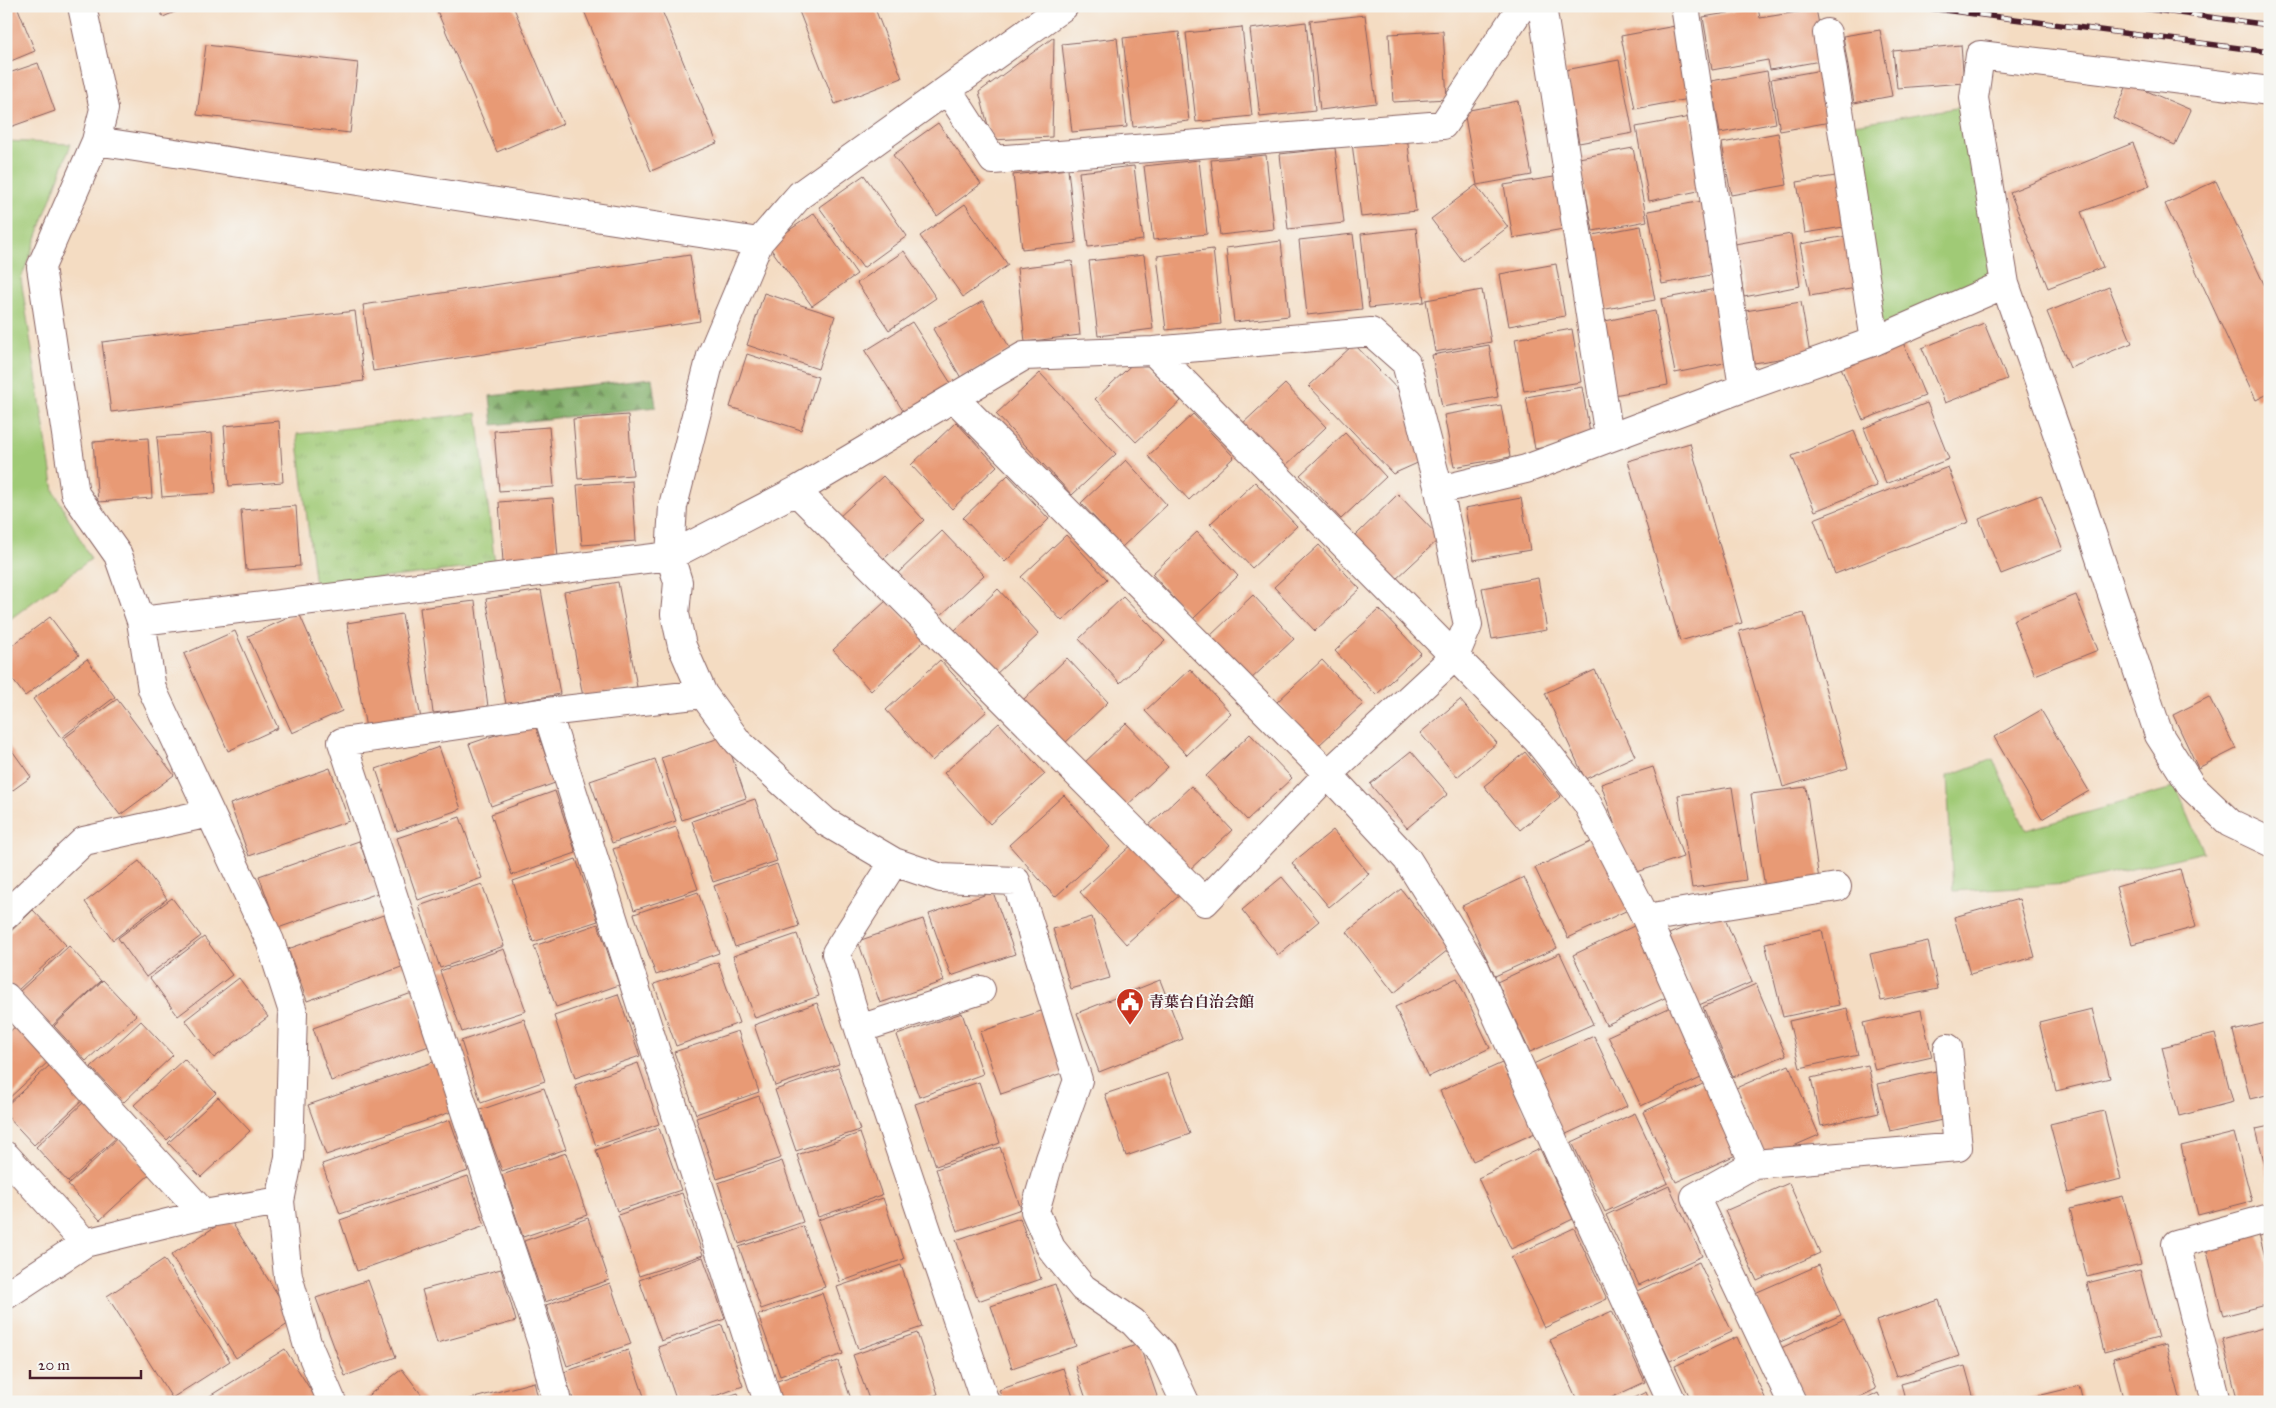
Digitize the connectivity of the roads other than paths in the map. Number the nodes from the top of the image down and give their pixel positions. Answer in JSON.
{"nodes":[{"id":1,"x":82,"y":6,"type":"edge"},
{"id":2,"x":1064,"y":6,"type":"edge"},
{"id":3,"x":1522,"y":6,"type":"edge"},
{"id":4,"x":1542,"y":6,"type":"edge"},
{"id":5,"x":1685,"y":6,"type":"edge"},
{"id":6,"x":1827,"y":33,"type":"dead end"},
{"id":7,"x":948,"y":90,"type":"junction"},
{"id":8,"x":2270,"y":91,"type":"edge"},
{"id":9,"x":96,"y":141,"type":"junction"},
{"id":10,"x":759,"y":242,"type":"junction"},
{"id":11,"x":2005,"y":284,"type":"junction"},
{"id":12,"x":1875,"y":341,"type":"junction"},
{"id":13,"x":1153,"y":351,"type":"junction"},
{"id":14,"x":1743,"y":388,"type":"junction"},
{"id":15,"x":954,"y":398,"type":"junction"},
{"id":16,"x":1610,"y":438,"type":"junction"},
{"id":17,"x":1439,"y":490,"type":"junction"},
{"id":18,"x":796,"y":491,"type":"junction"},
{"id":19,"x":670,"y":556,"type":"junction"},
{"id":20,"x":141,"y":621,"type":"junction"},
{"id":21,"x":1455,"y":656,"type":"junction"},
{"id":22,"x":703,"y":694,"type":"junction"},
{"id":23,"x":547,"y":712,"type":"junction"},
{"id":24,"x":1328,"y":774,"type":"junction"},
{"id":25,"x":209,"y":813,"type":"junction"},
{"id":26,"x":2270,"y":842,"type":"edge"},
{"id":27,"x":894,"y":862,"type":"junction"},
{"id":28,"x":1837,"y":886,"type":"dead end"},
{"id":29,"x":6,"y":915,"type":"edge"},
{"id":30,"x":1646,"y":918,"type":"junction"},
{"id":31,"x":981,"y":990,"type":"dead end"},
{"id":32,"x":6,"y":997,"type":"edge"},
{"id":33,"x":859,"y":1029,"type":"junction"},
{"id":34,"x":1948,"y":1048,"type":"dead end"},
{"id":35,"x":6,"y":1156,"type":"edge"},
{"id":36,"x":1754,"y":1164,"type":"junction"},
{"id":37,"x":280,"y":1201,"type":"junction"},
{"id":38,"x":204,"y":1214,"type":"junction"},
{"id":39,"x":2270,"y":1218,"type":"edge"},
{"id":40,"x":85,"y":1243,"type":"junction"},
{"id":41,"x":6,"y":1295,"type":"edge"},
{"id":42,"x":976,"y":1400,"type":"edge"},
{"id":43,"x":332,"y":1402,"type":"edge"},
{"id":44,"x":557,"y":1402,"type":"edge"},
{"id":45,"x":768,"y":1402,"type":"edge"},
{"id":46,"x":1185,"y":1402,"type":"edge"},
{"id":47,"x":1672,"y":1402,"type":"edge"},
{"id":48,"x":1792,"y":1402,"type":"edge"},
{"id":49,"x":2216,"y":1402,"type":"edge"}],
"edges":[{"from":1,"to":9,"type":"street"},
{"from":2,"to":7,"type":"street"},
{"from":3,"to":7,"type":"street"},
{"from":4,"to":16,"type":"street"},
{"from":5,"to":14,"type":"street"},
{"from":6,"to":12,"type":"street"},
{"from":7,"to":10,"type":"street"},
{"from":8,"to":11,"type":"street"},
{"from":9,"to":10,"type":"street"},
{"from":9,"to":20,"type":"street"},
{"from":10,"to":19,"type":"street"},
{"from":11,"to":12,"type":"street"},
{"from":11,"to":26,"type":"street"},
{"from":12,"to":14,"type":"street"},
{"from":13,"to":15,"type":"street"},
{"from":13,"to":17,"type":"street"},
{"from":13,"to":21,"type":"street"},
{"from":14,"to":16,"type":"street"},
{"from":15,"to":18,"type":"street"},
{"from":15,"to":24,"type":"street"},
{"from":16,"to":17,"type":"street"},
{"from":17,"to":21,"type":"street"},
{"from":18,"to":19,"type":"street"},
{"from":18,"to":24,"type":"street"},
{"from":19,"to":20,"type":"street"},
{"from":19,"to":22,"type":"street"},
{"from":20,"to":25,"type":"street"},
{"from":21,"to":24,"type":"street"},
{"from":21,"to":30,"type":"street"},
{"from":22,"to":23,"type":"street"},
{"from":22,"to":27,"type":"street"},
{"from":23,"to":44,"type":"street"},
{"from":23,"to":45,"type":"street"},
{"from":24,"to":47,"type":"street"},
{"from":25,"to":29,"type":"street"},
{"from":25,"to":37,"type":"street"},
{"from":27,"to":33,"type":"street"},
{"from":27,"to":46,"type":"street"},
{"from":28,"to":30,"type":"street"},
{"from":30,"to":36,"type":"street"},
{"from":31,"to":33,"type":"street"},
{"from":32,"to":38,"type":"street"},
{"from":33,"to":42,"type":"street"},
{"from":34,"to":36,"type":"street"},
{"from":35,"to":40,"type":"street"},
{"from":36,"to":48,"type":"street"},
{"from":37,"to":38,"type":"street"},
{"from":37,"to":43,"type":"street"},
{"from":38,"to":40,"type":"street"},
{"from":39,"to":49,"type":"street"},
{"from":40,"to":41,"type":"street"}]}
